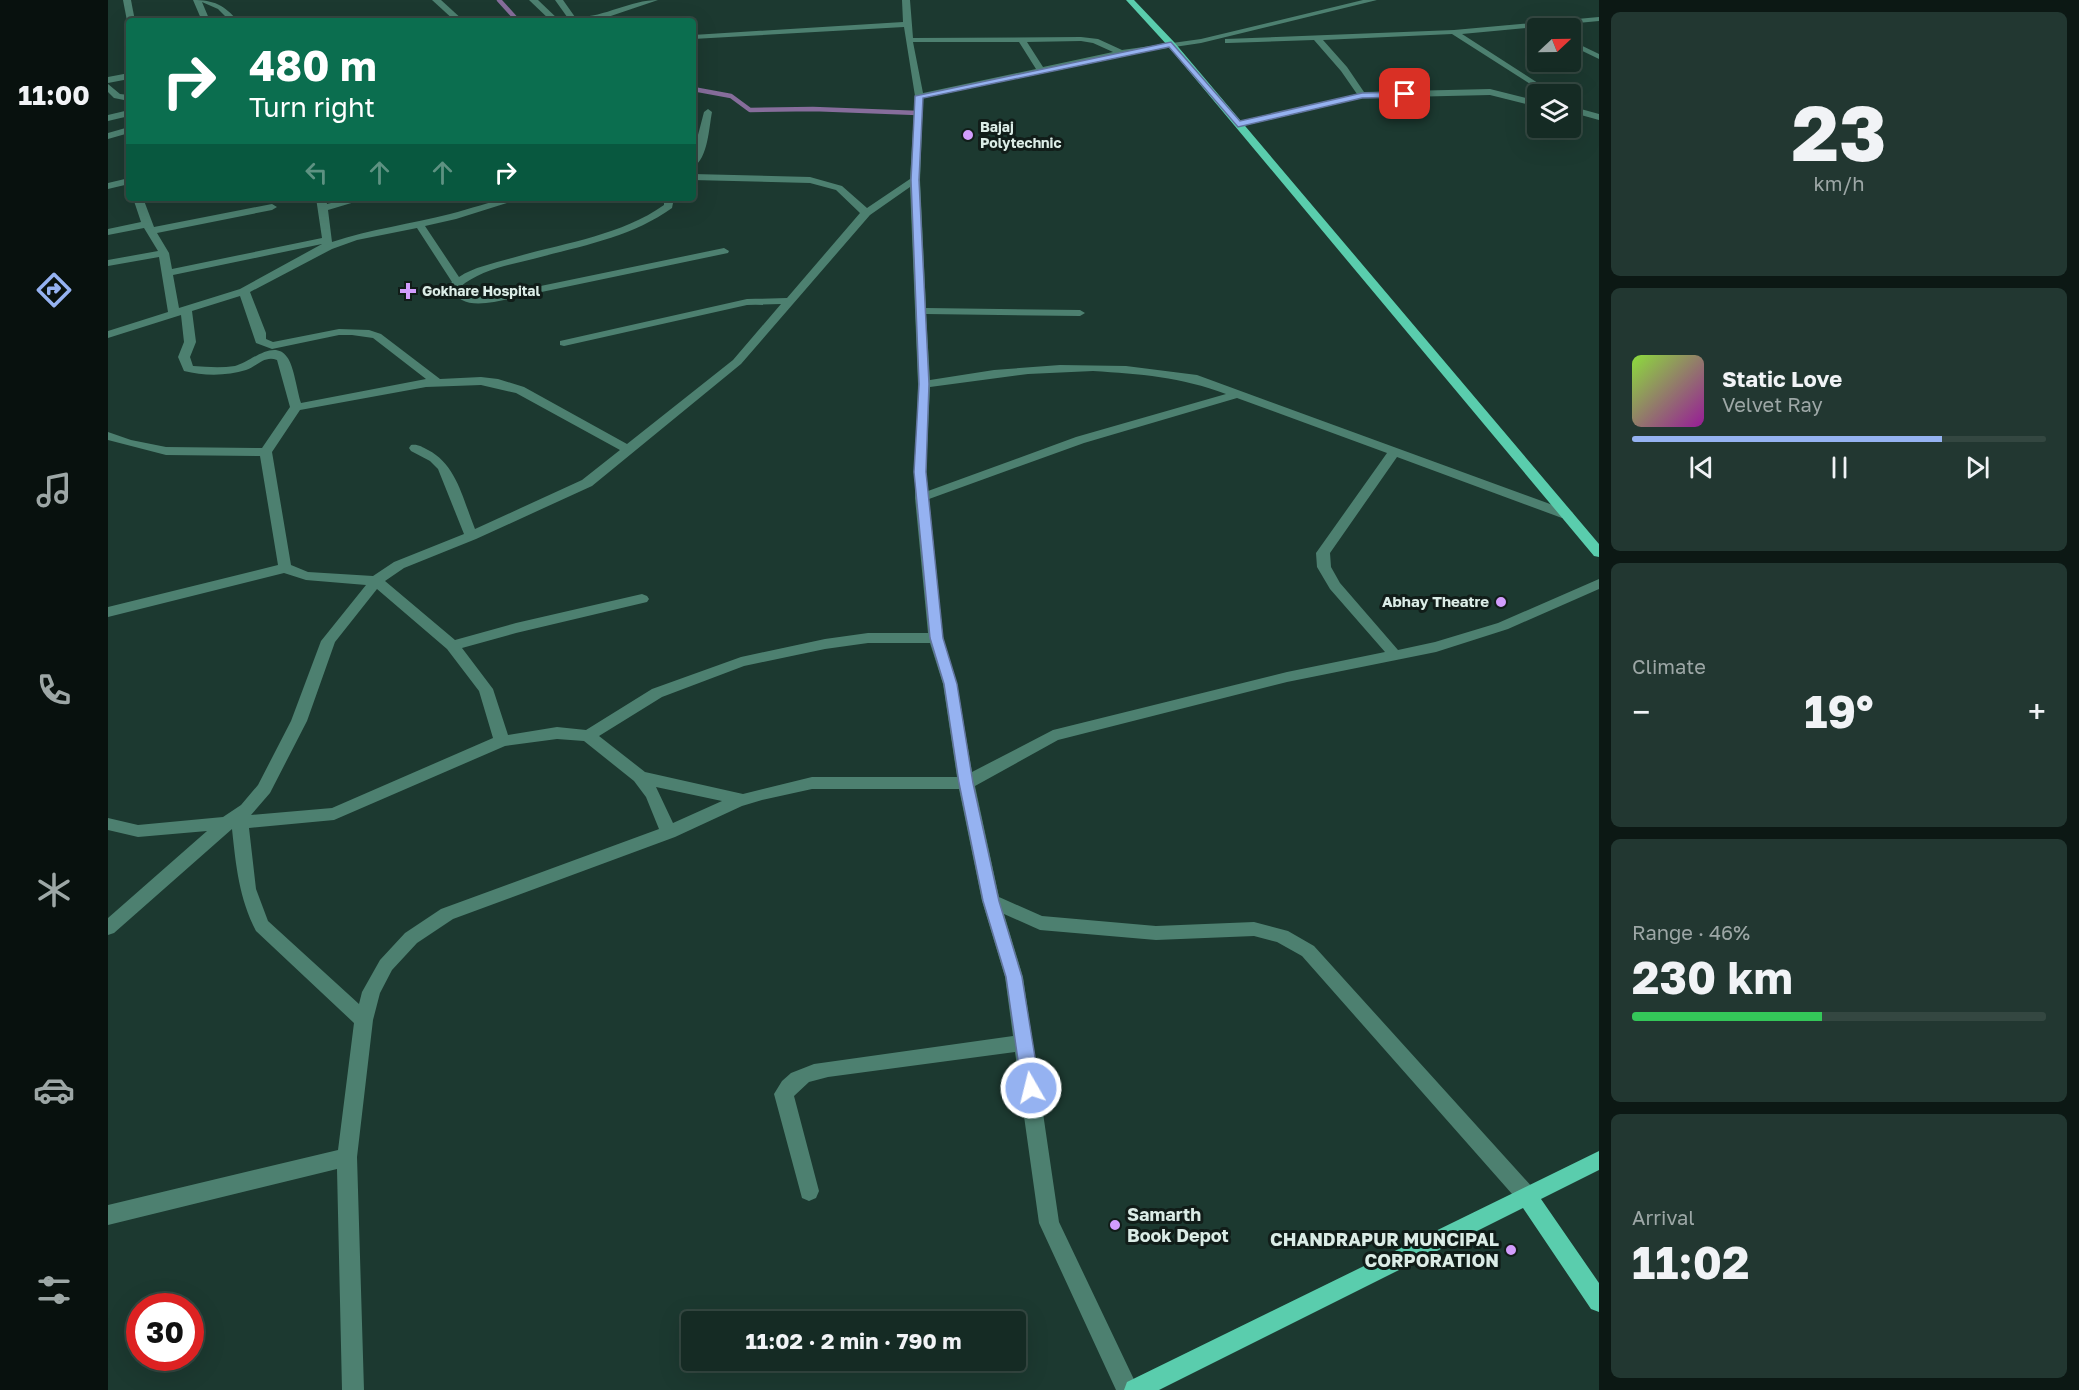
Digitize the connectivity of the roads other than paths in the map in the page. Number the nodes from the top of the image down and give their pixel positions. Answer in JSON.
{"nodes":[{"id":1,"x":127,"y":0,"type":"edge"},
{"id":2,"x":197,"y":0,"type":"edge"},
{"id":3,"x":204,"y":0,"type":"edge"},
{"id":4,"x":436,"y":0,"type":"edge"},
{"id":5,"x":533,"y":0,"type":"edge"},
{"id":6,"x":559,"y":0,"type":"edge"},
{"id":7,"x":653,"y":0,"type":"edge"},
{"id":8,"x":906,"y":0,"type":"edge"},
{"id":9,"x":1130,"y":0,"type":"edge"},
{"id":10,"x":1373,"y":0,"type":"edge"},
{"id":11,"x":130,"y":18,"type":"edge"},
{"id":12,"x":205,"y":18,"type":"edge"},
{"id":13,"x":231,"y":18,"type":"edge"},
{"id":14,"x":457,"y":18,"type":"edge"},
{"id":15,"x":553,"y":18,"type":"edge"},
{"id":16,"x":572,"y":18,"type":"edge"},
{"id":17,"x":595,"y":18,"type":"edge"},
{"id":18,"x":1599,"y":19,"type":"edge"},
{"id":19,"x":1581,"y":20,"type":"edge"},
{"id":20,"x":908,"y":24,"type":"junction"},
{"id":21,"x":1527,"y":25,"type":"edge"},
{"id":22,"x":1455,"y":32,"type":"junction"},
{"id":23,"x":696,"y":37,"type":"edge"},
{"id":24,"x":1317,"y":38,"type":"junction"},
{"id":25,"x":1021,"y":39,"type":"junction"},
{"id":26,"x":909,"y":40,"type":"junction"},
{"id":27,"x":1201,"y":41,"type":"junction"},
{"id":28,"x":1171,"y":44,"type":"junction"},
{"id":29,"x":1581,"y":48,"type":"edge"},
{"id":30,"x":1122,"y":53,"type":"junction"},
{"id":31,"x":1599,"y":57,"type":"edge"},
{"id":32,"x":1041,"y":70,"type":"junction"},
{"id":33,"x":126,"y":77,"type":"edge"},
{"id":34,"x":108,"y":80,"type":"edge"},
{"id":35,"x":1536,"y":84,"type":"edge"},
{"id":36,"x":110,"y":92,"type":"edge"},
{"id":37,"x":1362,"y":95,"type":"junction"},
{"id":38,"x":919,"y":96,"type":"junction"},
{"id":39,"x":126,"y":97,"type":"edge"},
{"id":40,"x":1527,"y":101,"type":"edge"},
{"id":41,"x":708,"y":112,"type":"dead end"},
{"id":42,"x":1581,"y":112,"type":"edge"},
{"id":43,"x":126,"y":114,"type":"edge"},
{"id":44,"x":1599,"y":117,"type":"edge"},
{"id":45,"x":108,"y":118,"type":"edge"},
{"id":46,"x":1238,"y":124,"type":"junction"},
{"id":47,"x":126,"y":131,"type":"edge"},
{"id":48,"x":108,"y":136,"type":"edge"},
{"id":49,"x":696,"y":158,"type":"edge"},
{"id":50,"x":696,"y":177,"type":"edge"},
{"id":51,"x":915,"y":180,"type":"junction"},
{"id":52,"x":126,"y":182,"type":"edge"},
{"id":53,"x":108,"y":186,"type":"edge"},
{"id":54,"x":139,"y":201,"type":"edge"},
{"id":55,"x":338,"y":201,"type":"edge"},
{"id":56,"x":507,"y":201,"type":"edge"},
{"id":57,"x":669,"y":201,"type":"edge"},
{"id":58,"x":322,"y":203,"type":"edge"},
{"id":59,"x":272,"y":207,"type":"dead end"},
{"id":60,"x":866,"y":213,"type":"junction"},
{"id":61,"x":420,"y":225,"type":"junction"},
{"id":62,"x":149,"y":228,"type":"junction"},
{"id":63,"x":108,"y":232,"type":"edge"},
{"id":64,"x":328,"y":243,"type":"junction"},
{"id":65,"x":724,"y":251,"type":"dead end"},
{"id":66,"x":164,"y":253,"type":"junction"},
{"id":67,"x":108,"y":263,"type":"edge"},
{"id":68,"x":169,"y":273,"type":"junction"},
{"id":69,"x":457,"y":281,"type":"junction"},
{"id":70,"x":244,"y":291,"type":"junction"},
{"id":71,"x":788,"y":301,"type":"junction"},
{"id":72,"x":180,"y":310,"type":"junction"},
{"id":73,"x":922,"y":311,"type":"junction"},
{"id":74,"x":1080,"y":313,"type":"dead end"},
{"id":75,"x":108,"y":335,"type":"edge"},
{"id":76,"x":564,"y":343,"type":"dead end"},
{"id":77,"x":436,"y":382,"type":"junction"},
{"id":78,"x":924,"y":384,"type":"junction"},
{"id":79,"x":1237,"y":394,"type":"junction"},
{"id":80,"x":296,"y":407,"type":"junction"},
{"id":81,"x":108,"y":436,"type":"edge"},
{"id":82,"x":415,"y":448,"type":"dead end"},
{"id":83,"x":628,"y":450,"type":"junction"},
{"id":84,"x":266,"y":452,"type":"junction"},
{"id":85,"x":1394,"y":452,"type":"junction"},
{"id":86,"x":921,"y":498,"type":"junction"},
{"id":87,"x":1567,"y":515,"type":"junction"},
{"id":88,"x":471,"y":536,"type":"junction"},
{"id":89,"x":1599,"y":553,"type":"edge"},
{"id":90,"x":285,"y":568,"type":"junction"},
{"id":91,"x":376,"y":581,"type":"junction"},
{"id":92,"x":1599,"y":584,"type":"edge"},
{"id":93,"x":642,"y":599,"type":"dead end"},
{"id":94,"x":108,"y":612,"type":"edge"},
{"id":95,"x":936,"y":638,"type":"junction"},
{"id":96,"x":452,"y":646,"type":"junction"},
{"id":97,"x":1395,"y":655,"type":"junction"},
{"id":98,"x":588,"y":736,"type":"junction"},
{"id":99,"x":502,"y":741,"type":"junction"},
{"id":100,"x":640,"y":777,"type":"junction"},
{"id":101,"x":966,"y":783,"type":"junction"},
{"id":102,"x":743,"y":800,"type":"junction"},
{"id":103,"x":233,"y":823,"type":"junction"},
{"id":104,"x":108,"y":824,"type":"edge"},
{"id":105,"x":669,"y":832,"type":"junction"},
{"id":106,"x":991,"y":901,"type":"junction"},
{"id":107,"x":108,"y":928,"type":"edge"},
{"id":108,"x":364,"y":1020,"type":"junction"},
{"id":109,"x":1025,"y":1043,"type":"junction"},
{"id":110,"x":347,"y":1157,"type":"junction"},
{"id":111,"x":1599,"y":1160,"type":"edge"},
{"id":112,"x":809,"y":1191,"type":"dead end"},
{"id":113,"x":1527,"y":1197,"type":"junction"},
{"id":114,"x":108,"y":1215,"type":"edge"},
{"id":115,"x":1599,"y":1301,"type":"edge"},
{"id":116,"x":1149,"y":1387,"type":"edge"},
{"id":117,"x":353,"y":1390,"type":"edge"},
{"id":118,"x":1128,"y":1390,"type":"edge"}],
"edges":[{"from":1,"to":11,"type":"street"},
{"from":2,"to":12,"type":"street"},
{"from":3,"to":13,"type":"street"},
{"from":4,"to":14,"type":"street"},
{"from":5,"to":15,"type":"street"},
{"from":6,"to":16,"type":"street"},
{"from":7,"to":17,"type":"street"},
{"from":8,"to":20,"type":"street"},
{"from":9,"to":28,"type":"main road"},
{"from":10,"to":27,"type":"street"},
{"from":18,"to":19,"type":"street"},
{"from":20,"to":23,"type":"street"},
{"from":20,"to":26,"type":"street"},
{"from":21,"to":22,"type":"street"},
{"from":22,"to":24,"type":"street"},
{"from":22,"to":35,"type":"street"},
{"from":24,"to":27,"type":"street"},
{"from":24,"to":37,"type":"street"},
{"from":25,"to":26,"type":"street"},
{"from":25,"to":30,"type":"street"},
{"from":25,"to":32,"type":"street"},
{"from":26,"to":38,"type":"street"},
{"from":27,"to":28,"type":"street"},
{"from":28,"to":30,"type":"street"},
{"from":28,"to":46,"type":"main road"},
{"from":29,"to":31,"type":"street"},
{"from":30,"to":32,"type":"street"},
{"from":32,"to":38,"type":"street"},
{"from":33,"to":34,"type":"street"},
{"from":36,"to":39,"type":"street"},
{"from":37,"to":40,"type":"street"},
{"from":37,"to":46,"type":"street"},
{"from":38,"to":51,"type":"street"},
{"from":41,"to":49,"type":"street"},
{"from":42,"to":44,"type":"street"},
{"from":43,"to":45,"type":"street"},
{"from":46,"to":87,"type":"main road"},
{"from":47,"to":48,"type":"street"},
{"from":50,"to":60,"type":"street"},
{"from":51,"to":60,"type":"street"},
{"from":51,"to":73,"type":"street"},
{"from":52,"to":53,"type":"street"},
{"from":54,"to":62,"type":"street"},
{"from":55,"to":58,"type":"street"},
{"from":56,"to":61,"type":"street"},
{"from":57,"to":69,"type":"street"},
{"from":58,"to":64,"type":"street"},
{"from":59,"to":62,"type":"street"},
{"from":60,"to":71,"type":"street"},
{"from":61,"to":64,"type":"street"},
{"from":61,"to":69,"type":"street"},
{"from":62,"to":63,"type":"street"},
{"from":62,"to":66,"type":"street"},
{"from":64,"to":68,"type":"street"},
{"from":64,"to":70,"type":"street"},
{"from":65,"to":69,"type":"street"},
{"from":66,"to":67,"type":"street"},
{"from":66,"to":68,"type":"street"},
{"from":68,"to":72,"type":"street"},
{"from":70,"to":72,"type":"street"},
{"from":70,"to":77,"type":"street"},
{"from":71,"to":76,"type":"street"},
{"from":71,"to":83,"type":"street"},
{"from":72,"to":75,"type":"street"},
{"from":72,"to":80,"type":"street"},
{"from":73,"to":74,"type":"street"},
{"from":73,"to":78,"type":"street"},
{"from":77,"to":80,"type":"street"},
{"from":77,"to":83,"type":"street"},
{"from":78,"to":79,"type":"street"},
{"from":78,"to":86,"type":"street"},
{"from":79,"to":85,"type":"street"},
{"from":79,"to":86,"type":"street"},
{"from":80,"to":84,"type":"street"},
{"from":81,"to":84,"type":"street"},
{"from":82,"to":88,"type":"street"},
{"from":83,"to":88,"type":"street"},
{"from":84,"to":90,"type":"street"},
{"from":85,"to":87,"type":"street"},
{"from":85,"to":97,"type":"street"},
{"from":86,"to":95,"type":"street"},
{"from":87,"to":89,"type":"main road"},
{"from":88,"to":91,"type":"street"},
{"from":90,"to":91,"type":"street"},
{"from":90,"to":94,"type":"street"},
{"from":91,"to":96,"type":"street"},
{"from":91,"to":103,"type":"street"},
{"from":92,"to":97,"type":"street"},
{"from":93,"to":96,"type":"street"},
{"from":95,"to":98,"type":"street"},
{"from":95,"to":101,"type":"street"},
{"from":96,"to":99,"type":"street"},
{"from":97,"to":101,"type":"street"},
{"from":98,"to":99,"type":"street"},
{"from":98,"to":100,"type":"street"},
{"from":99,"to":103,"type":"street"},
{"from":100,"to":102,"type":"street"},
{"from":100,"to":105,"type":"street"},
{"from":101,"to":102,"type":"street"},
{"from":101,"to":106,"type":"street"},
{"from":102,"to":105,"type":"street"},
{"from":103,"to":104,"type":"street"},
{"from":103,"to":107,"type":"street"},
{"from":103,"to":108,"type":"street"},
{"from":105,"to":108,"type":"street"},
{"from":106,"to":109,"type":"street"},
{"from":106,"to":113,"type":"street"},
{"from":108,"to":110,"type":"street"},
{"from":109,"to":112,"type":"street"},
{"from":109,"to":118,"type":"street"},
{"from":110,"to":114,"type":"street"},
{"from":110,"to":117,"type":"street"},
{"from":111,"to":113,"type":"main road"},
{"from":113,"to":115,"type":"main road"},
{"from":113,"to":116,"type":"main road"}]}
